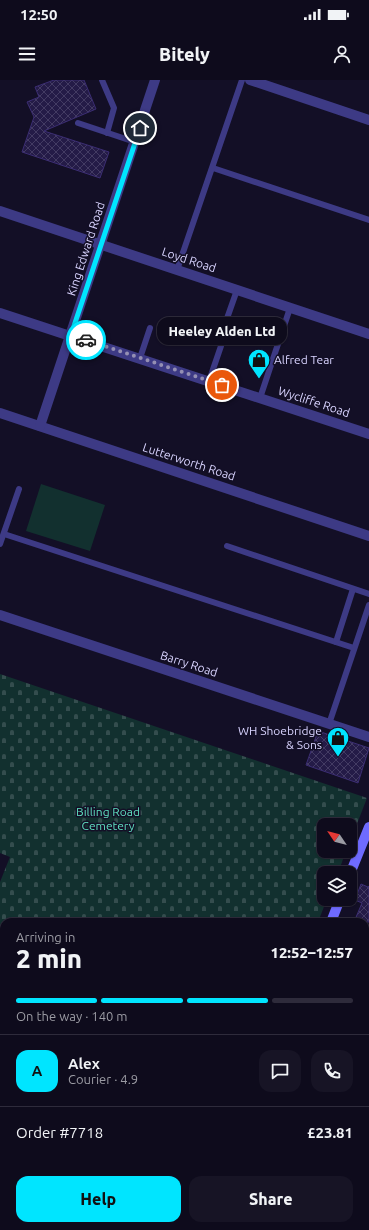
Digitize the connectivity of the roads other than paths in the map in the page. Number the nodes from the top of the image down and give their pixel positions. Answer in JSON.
{"nodes":[{"id":1,"x":102,"y":80,"type":"edge"},
{"id":2,"x":155,"y":80,"type":"edge"},
{"id":3,"x":242,"y":80,"type":"edge"},
{"id":4,"x":250,"y":80,"type":"edge"},
{"id":5,"x":369,"y":120,"type":"edge"},
{"id":6,"x":78,"y":123,"type":"dead end"},
{"id":7,"x":107,"y":133,"type":"junction"},
{"id":8,"x":135,"y":142,"type":"junction"},
{"id":9,"x":213,"y":168,"type":"junction"},
{"id":10,"x":0,"y":211,"type":"edge"},
{"id":11,"x":369,"y":220,"type":"edge"},
{"id":12,"x":101,"y":245,"type":"junction"},
{"id":13,"x":177,"y":270,"type":"junction"},
{"id":14,"x":237,"y":290,"type":"junction"},
{"id":15,"x":290,"y":308,"type":"junction"},
{"id":16,"x":0,"y":313,"type":"edge"},
{"id":17,"x":225,"y":324,"type":"dead end"},
{"id":18,"x":150,"y":328,"type":"dead end"},
{"id":19,"x":369,"y":334,"type":"edge"},
{"id":20,"x":71,"y":335,"type":"junction"},
{"id":21,"x":221,"y":346,"type":"dead end"},
{"id":22,"x":140,"y":358,"type":"junction"},
{"id":23,"x":209,"y":381,"type":"junction"},
{"id":24,"x":260,"y":398,"type":"junction"},
{"id":25,"x":0,"y":413,"type":"edge"},
{"id":26,"x":40,"y":426,"type":"junction"},
{"id":27,"x":369,"y":434,"type":"edge"},
{"id":28,"x":19,"y":489,"type":"dead end"},
{"id":29,"x":4,"y":534,"type":"junction"},
{"id":30,"x":369,"y":536,"type":"edge"},
{"id":31,"x":0,"y":544,"type":"edge"},
{"id":32,"x":227,"y":546,"type":"dead end"},
{"id":33,"x":353,"y":589,"type":"junction"},
{"id":34,"x":369,"y":594,"type":"edge"},
{"id":35,"x":369,"y":605,"type":"edge"},
{"id":36,"x":0,"y":615,"type":"edge"},
{"id":37,"x":336,"y":642,"type":"junction"},
{"id":38,"x":354,"y":648,"type":"junction"},
{"id":39,"x":329,"y":724,"type":"junction"},
{"id":40,"x":369,"y":737,"type":"edge"},
{"id":41,"x":369,"y":827,"type":"edge"},
{"id":42,"x":353,"y":866,"type":"edge"},
{"id":43,"x":337,"y":906,"type":"edge"},
{"id":44,"x":332,"y":918,"type":"edge"}],
"edges":[{"from":1,"to":7,"type":"lane"},
{"from":2,"to":8,"type":"street","name":"King Edward Road"},
{"from":3,"to":9,"type":"lane"},
{"from":4,"to":5,"type":"street"},
{"from":6,"to":7,"type":"lane"},
{"from":7,"to":8,"type":"lane"},
{"from":8,"to":12,"type":"street","name":"King Edward Road"},
{"from":9,"to":11,"type":"lane"},
{"from":9,"to":13,"type":"lane"},
{"from":10,"to":12,"type":"street","name":"Loyd Road"},
{"from":12,"to":13,"type":"street","name":"Loyd Road"},
{"from":12,"to":20,"type":"street","name":"King Edward Road"},
{"from":13,"to":14,"type":"street","name":"Loyd Road"},
{"from":14,"to":15,"type":"street","name":"Loyd Road"},
{"from":14,"to":17,"type":"lane"},
{"from":15,"to":19,"type":"street","name":"Loyd Road"},
{"from":15,"to":24,"type":"lane"},
{"from":16,"to":20,"type":"street","name":"Wycliffe Road"},
{"from":18,"to":22,"type":"lane"},
{"from":20,"to":22,"type":"street","name":"Wycliffe Road"},
{"from":20,"to":26,"type":"street","name":"King Edward Road"},
{"from":21,"to":23,"type":"lane"},
{"from":22,"to":23,"type":"street","name":"Wycliffe Road"},
{"from":23,"to":24,"type":"street","name":"Wycliffe Road"},
{"from":24,"to":27,"type":"street","name":"Wycliffe Road"},
{"from":25,"to":26,"type":"street","name":"Lutterworth Road"},
{"from":26,"to":30,"type":"street","name":"Lutterworth Road"},
{"from":28,"to":29,"type":"lane"},
{"from":29,"to":31,"type":"lane"},
{"from":29,"to":37,"type":"lane"},
{"from":32,"to":33,"type":"lane"},
{"from":33,"to":34,"type":"lane"},
{"from":33,"to":37,"type":"lane"},
{"from":35,"to":38,"type":"lane"},
{"from":36,"to":39,"type":"street","name":"Barry Road"},
{"from":37,"to":38,"type":"lane"},
{"from":38,"to":39,"type":"lane"},
{"from":39,"to":40,"type":"street","name":"Barry Road"},
{"from":41,"to":42,"type":"street"},
{"from":43,"to":44,"type":"street"}]}
